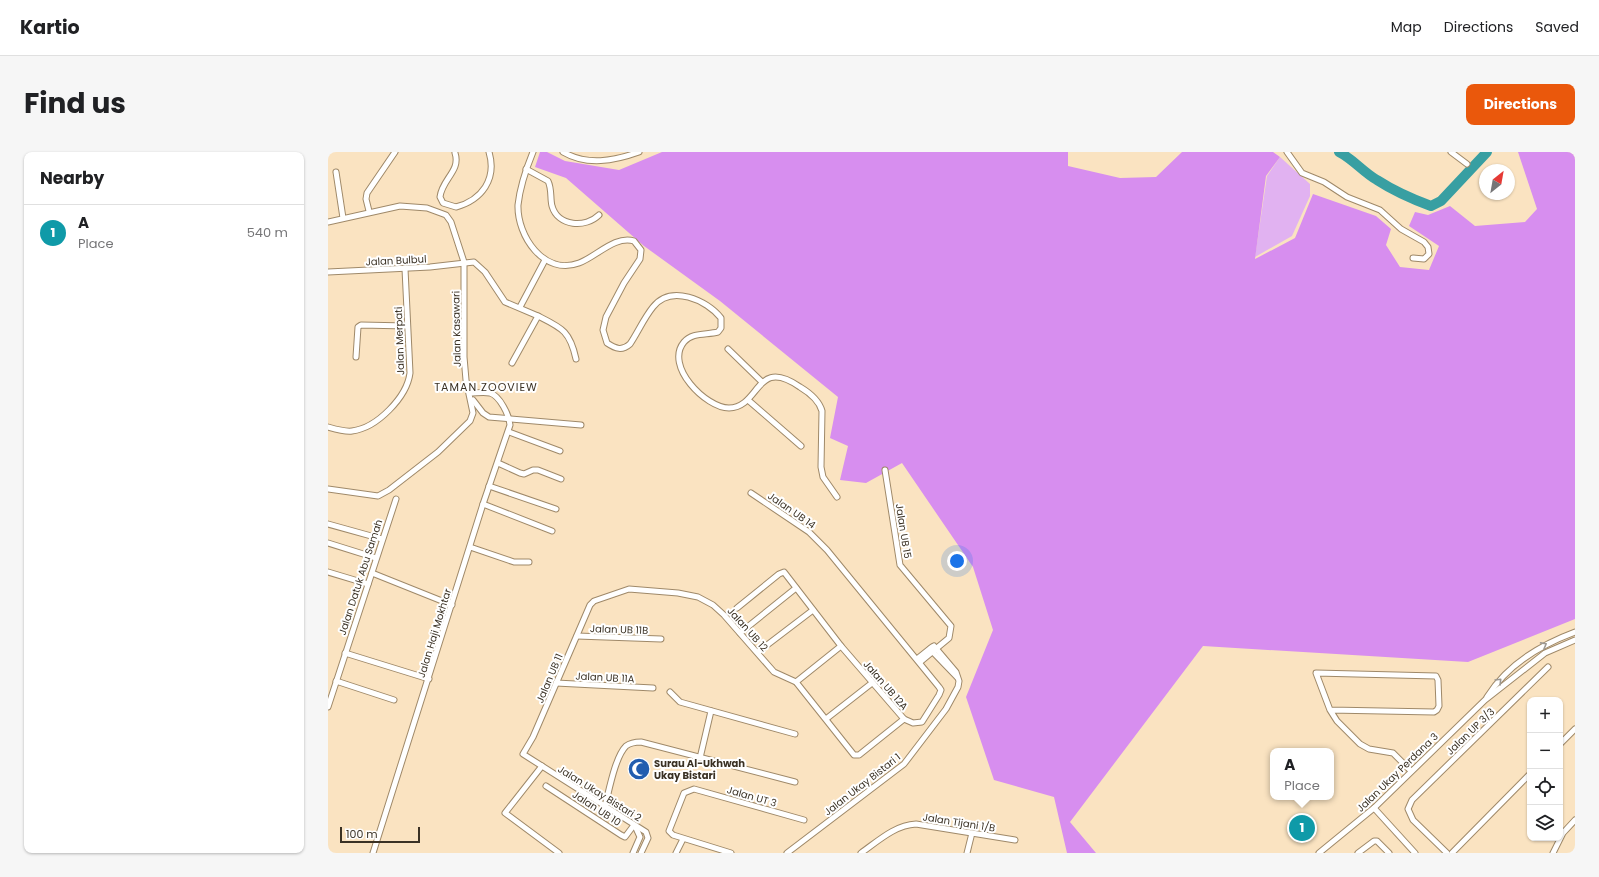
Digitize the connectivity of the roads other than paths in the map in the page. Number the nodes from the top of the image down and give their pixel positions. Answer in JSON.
{"nodes":[{"id":1,"x":395,"y":152,"type":"edge"},
{"id":2,"x":489,"y":152,"type":"edge"},
{"id":3,"x":532,"y":152,"type":"edge"},
{"id":4,"x":563,"y":152,"type":"edge"},
{"id":5,"x":639,"y":152,"type":"edge"},
{"id":6,"x":1287,"y":152,"type":"edge"},
{"id":7,"x":1451,"y":152,"type":"edge"},
{"id":8,"x":455,"y":153,"type":"edge"},
{"id":9,"x":1467,"y":164,"type":"dead end"},
{"id":10,"x":526,"y":169,"type":"junction"},
{"id":11,"x":336,"y":172,"type":"dead end"},
{"id":12,"x":369,"y":211,"type":"junction"},
{"id":13,"x":599,"y":215,"type":"dead end"},
{"id":14,"x":343,"y":218,"type":"junction"},
{"id":15,"x":328,"y":222,"type":"edge"},
{"id":16,"x":1413,"y":258,"type":"dead end"},
{"id":17,"x":544,"y":260,"type":"junction"},
{"id":18,"x":464,"y":262,"type":"junction"},
{"id":19,"x":405,"y":269,"type":"junction"},
{"id":20,"x":328,"y":272,"type":"edge"},
{"id":21,"x":520,"y":307,"type":"junction"},
{"id":22,"x":538,"y":316,"type":"junction"},
{"id":23,"x":407,"y":326,"type":"junction"},
{"id":24,"x":728,"y":349,"type":"dead end"},
{"id":25,"x":356,"y":357,"type":"dead end"},
{"id":26,"x":576,"y":359,"type":"dead end"},
{"id":27,"x":512,"y":363,"type":"dead end"},
{"id":28,"x":762,"y":382,"type":"junction"},
{"id":29,"x":471,"y":395,"type":"junction"},
{"id":30,"x":748,"y":400,"type":"junction"},
{"id":31,"x":510,"y":419,"type":"junction"},
{"id":32,"x":581,"y":425,"type":"dead end"},
{"id":33,"x":328,"y":428,"type":"edge"},
{"id":34,"x":508,"y":432,"type":"junction"},
{"id":35,"x":801,"y":446,"type":"dead end"},
{"id":36,"x":560,"y":451,"type":"dead end"},
{"id":37,"x":498,"y":463,"type":"junction"},
{"id":38,"x":885,"y":470,"type":"dead end"},
{"id":39,"x":562,"y":479,"type":"dead end"},
{"id":40,"x":489,"y":486,"type":"junction"},
{"id":41,"x":328,"y":489,"type":"edge"},
{"id":42,"x":751,"y":493,"type":"dead end"},
{"id":43,"x":837,"y":497,"type":"dead end"},
{"id":44,"x":396,"y":499,"type":"dead end"},
{"id":45,"x":483,"y":504,"type":"junction"},
{"id":46,"x":556,"y":509,"type":"dead end"},
{"id":47,"x":328,"y":524,"type":"edge"},
{"id":48,"x":552,"y":531,"type":"dead end"},
{"id":49,"x":382,"y":539,"type":"junction"},
{"id":50,"x":328,"y":543,"type":"edge"},
{"id":51,"x":470,"y":547,"type":"junction"},
{"id":52,"x":376,"y":558,"type":"junction"},
{"id":53,"x":529,"y":562,"type":"dead end"},
{"id":54,"x":328,"y":572,"type":"edge"},
{"id":55,"x":372,"y":573,"type":"junction"},
{"id":56,"x":853,"y":580,"type":"joint"},
{"id":57,"x":368,"y":584,"type":"junction"},
{"id":58,"x":796,"y":588,"type":"junction"},
{"id":59,"x":452,"y":605,"type":"junction"},
{"id":60,"x":590,"y":605,"type":"joint"},
{"id":61,"x":737,"y":608,"type":"dead end"},
{"id":62,"x":813,"y":610,"type":"junction"},
{"id":63,"x":1575,"y":632,"type":"edge"},
{"id":64,"x":740,"y":633,"type":"junction"},
{"id":65,"x":577,"y":636,"type":"junction"},
{"id":66,"x":661,"y":639,"type":"dead end"},
{"id":67,"x":1575,"y":640,"type":"edge"},
{"id":68,"x":841,"y":646,"type":"junction"},
{"id":69,"x":933,"y":649,"type":"junction"},
{"id":70,"x":758,"y":652,"type":"junction"},
{"id":71,"x":345,"y":653,"type":"junction"},
{"id":72,"x":918,"y":661,"type":"junction"},
{"id":73,"x":1548,"y":667,"type":"dead end"},
{"id":74,"x":429,"y":679,"type":"junction"},
{"id":75,"x":336,"y":681,"type":"junction"},
{"id":76,"x":796,"y":682,"type":"junction"},
{"id":77,"x":872,"y":683,"type":"junction"},
{"id":78,"x":556,"y":684,"type":"junction"},
{"id":79,"x":653,"y":688,"type":"dead end"},
{"id":80,"x":670,"y":692,"type":"dead end"},
{"id":81,"x":394,"y":700,"type":"dead end"},
{"id":82,"x":1485,"y":700,"type":"junction"},
{"id":83,"x":328,"y":707,"type":"edge"},
{"id":84,"x":1330,"y":710,"type":"junction"},
{"id":85,"x":711,"y":711,"type":"junction"},
{"id":86,"x":826,"y":719,"type":"junction"},
{"id":87,"x":904,"y":719,"type":"junction"},
{"id":88,"x":1575,"y":729,"type":"edge"},
{"id":89,"x":795,"y":734,"type":"dead end"},
{"id":90,"x":1563,"y":741,"type":"edge"},
{"id":91,"x":526,"y":756,"type":"joint"},
{"id":92,"x":700,"y":758,"type":"junction"},
{"id":93,"x":542,"y":766,"type":"junction"},
{"id":94,"x":1412,"y":771,"type":"junction"},
{"id":95,"x":1527,"y":777,"type":"edge"},
{"id":96,"x":795,"y":782,"type":"dead end"},
{"id":97,"x":546,"y":786,"type":"dead end"},
{"id":98,"x":605,"y":806,"type":"junction"},
{"id":99,"x":1374,"y":808,"type":"junction"},
{"id":100,"x":804,"y":820,"type":"dead end"},
{"id":101,"x":1575,"y":820,"type":"edge"},
{"id":102,"x":634,"y":825,"type":"junction"},
{"id":103,"x":972,"y":833,"type":"junction"},
{"id":104,"x":683,"y":839,"type":"junction"},
{"id":105,"x":1015,"y":840,"type":"dead end"},
{"id":106,"x":373,"y":853,"type":"edge"},
{"id":107,"x":559,"y":853,"type":"edge"},
{"id":108,"x":633,"y":853,"type":"edge"},
{"id":109,"x":641,"y":853,"type":"edge"},
{"id":110,"x":676,"y":853,"type":"edge"},
{"id":111,"x":727,"y":853,"type":"edge"},
{"id":112,"x":787,"y":853,"type":"edge"},
{"id":113,"x":861,"y":853,"type":"edge"},
{"id":114,"x":967,"y":853,"type":"edge"},
{"id":115,"x":1319,"y":853,"type":"edge"},
{"id":116,"x":1358,"y":853,"type":"edge"},
{"id":117,"x":1389,"y":853,"type":"edge"},
{"id":118,"x":1415,"y":853,"type":"edge"},
{"id":119,"x":1447,"y":853,"type":"edge"},
{"id":120,"x":1452,"y":853,"type":"edge"},
{"id":121,"x":1553,"y":853,"type":"edge"}],
"edges":[{"from":1,"to":12,"type":"street"},
{"from":2,"to":8,"type":"street"},
{"from":3,"to":10,"type":"street"},
{"from":4,"to":5,"type":"street"},
{"from":6,"to":16,"type":"street"},
{"from":7,"to":9,"type":"street"},
{"from":10,"to":13,"type":"street"},
{"from":10,"to":17,"type":"street"},
{"from":11,"to":14,"type":"street"},
{"from":12,"to":14,"type":"street","name":"Jalan Kasawari"},
{"from":12,"to":18,"type":"street","name":"Jalan Kasawari"},
{"from":14,"to":15,"type":"street","name":"Jalan Kasawari"},
{"from":17,"to":21,"type":"street"},
{"from":17,"to":30,"type":"street"},
{"from":18,"to":19,"type":"street","name":"Jalan Bulbul"},
{"from":18,"to":21,"type":"street"},
{"from":18,"to":29,"type":"street","name":"Jalan Kasawari"},
{"from":19,"to":20,"type":"street","name":"Jalan Bulbul"},
{"from":19,"to":23,"type":"street","name":"Jalan Merpati"},
{"from":21,"to":22,"type":"street"},
{"from":22,"to":26,"type":"street"},
{"from":22,"to":27,"type":"street"},
{"from":23,"to":25,"type":"street"},
{"from":23,"to":33,"type":"street","name":"Jalan Merpati"},
{"from":24,"to":28,"type":"street"},
{"from":28,"to":30,"type":"street"},
{"from":28,"to":43,"type":"street"},
{"from":29,"to":31,"type":"street"},
{"from":29,"to":31,"type":"street"},
{"from":29,"to":41,"type":"street","name":"Jalan Kasawari"},
{"from":30,"to":35,"type":"street"},
{"from":31,"to":32,"type":"street"},
{"from":31,"to":34,"type":"street","name":"Jalan Haji Mokhtar"},
{"from":34,"to":36,"type":"street"},
{"from":34,"to":37,"type":"street","name":"Jalan Haji Mokhtar"},
{"from":37,"to":39,"type":"street"},
{"from":37,"to":40,"type":"street","name":"Jalan Haji Mokhtar"},
{"from":38,"to":69,"type":"street","name":"Jalan UB 15"},
{"from":40,"to":45,"type":"street","name":"Jalan Haji Mokhtar"},
{"from":40,"to":46,"type":"street"},
{"from":42,"to":56,"type":"street","name":"Jalan UB 14"},
{"from":44,"to":49,"type":"street","name":"Jalan Datuk Abu Samah"},
{"from":45,"to":48,"type":"street"},
{"from":45,"to":51,"type":"street","name":"Jalan Haji Mokhtar"},
{"from":47,"to":49,"type":"street"},
{"from":49,"to":52,"type":"street","name":"Jalan Datuk Abu Samah"},
{"from":50,"to":52,"type":"street"},
{"from":51,"to":53,"type":"street"},
{"from":51,"to":59,"type":"street","name":"Jalan Haji Mokhtar"},
{"from":52,"to":55,"type":"street","name":"Jalan Datuk Abu Samah"},
{"from":54,"to":57,"type":"street"},
{"from":55,"to":57,"type":"street","name":"Jalan Datuk Abu Samah"},
{"from":55,"to":59,"type":"street"},
{"from":56,"to":72,"type":"street","name":"Jalan UB 12A"},
{"from":57,"to":71,"type":"street","name":"Jalan Datuk Abu Samah"},
{"from":58,"to":61,"type":"street","name":"Jalan UB 12A"},
{"from":58,"to":62,"type":"street","name":"Jalan UB 12A"},
{"from":58,"to":64,"type":"street"},
{"from":59,"to":74,"type":"street","name":"Jalan Haji Mokhtar"},
{"from":60,"to":64,"type":"street","name":"Jalan UB 12"},
{"from":60,"to":65,"type":"street","name":"Jalan UB 11"},
{"from":62,"to":68,"type":"street","name":"Jalan UB 12A"},
{"from":62,"to":70,"type":"street"},
{"from":82,"to":63,"type":"street","name":"Jalan Ukay Perdana 3","one_way":true},
{"from":64,"to":70,"type":"street","name":"Jalan UB 12"},
{"from":65,"to":66,"type":"street","name":"Jalan UB 11B"},
{"from":65,"to":78,"type":"street","name":"Jalan UB 11"},
{"from":67,"to":82,"type":"street","name":"Jalan Ukay Perdana 3"},
{"from":68,"to":76,"type":"street"},
{"from":68,"to":77,"type":"street","name":"Jalan UB 12A"},
{"from":69,"to":72,"type":"street","name":"Jalan UB 15"},
{"from":69,"to":112,"type":"street","name":"Jalan Ukay Bistari 1"},
{"from":70,"to":76,"type":"street","name":"Jalan UB 12"},
{"from":71,"to":74,"type":"street"},
{"from":71,"to":75,"type":"street","name":"Jalan Datuk Abu Samah"},
{"from":72,"to":87,"type":"street","name":"Jalan UB 12A"},
{"from":73,"to":119,"type":"street","name":"Jalan UP 3/3"},
{"from":74,"to":106,"type":"street","name":"Jalan Haji Mokhtar"},
{"from":75,"to":81,"type":"street"},
{"from":75,"to":83,"type":"street","name":"Jalan Datuk Abu Samah"},
{"from":76,"to":86,"type":"street","name":"Jalan UB 12"},
{"from":77,"to":86,"type":"street"},
{"from":77,"to":87,"type":"street","name":"Jalan UB 12A"},
{"from":78,"to":79,"type":"street","name":"Jalan UB 11A"},
{"from":78,"to":91,"type":"street","name":"Jalan UB 11"},
{"from":80,"to":85,"type":"street"},
{"from":82,"to":94,"type":"street","name":"Jalan Ukay Perdana 3"},
{"from":84,"to":84,"type":"street"},
{"from":84,"to":94,"type":"street"},
{"from":85,"to":89,"type":"street"},
{"from":85,"to":92,"type":"street"},
{"from":86,"to":87,"type":"street","name":"Jalan UB 12"},
{"from":88,"to":90,"type":"street"},
{"from":91,"to":93,"type":"street","name":"Jalan Ukay Bistari 2"},
{"from":92,"to":96,"type":"street"},
{"from":92,"to":98,"type":"street"},
{"from":93,"to":98,"type":"street","name":"Jalan Ukay Bistari 2"},
{"from":93,"to":107,"type":"street"},
{"from":94,"to":99,"type":"street","name":"Jalan Ukay Perdana 3"},
{"from":95,"to":120,"type":"street"},
{"from":97,"to":102,"type":"street","name":"Jalan UB 10"},
{"from":98,"to":102,"type":"street","name":"Jalan Ukay Bistari 2"},
{"from":99,"to":115,"type":"street","name":"Jalan Ukay Perdana 3"},
{"from":99,"to":118,"type":"street"},
{"from":100,"to":104,"type":"street","name":"Jalan UT 3"},
{"from":101,"to":121,"type":"street"},
{"from":102,"to":108,"type":"street"},
{"from":102,"to":109,"type":"street","name":"Jalan Ukay Bistari 2"},
{"from":103,"to":105,"type":"street","name":"Jalan Tijani 1/B"},
{"from":103,"to":113,"type":"street","name":"Jalan Tijani 1/B"},
{"from":103,"to":114,"type":"street"},
{"from":104,"to":110,"type":"street"},
{"from":104,"to":111,"type":"street","name":"Jalan UT 3"},
{"from":116,"to":117,"type":"street"}]}
